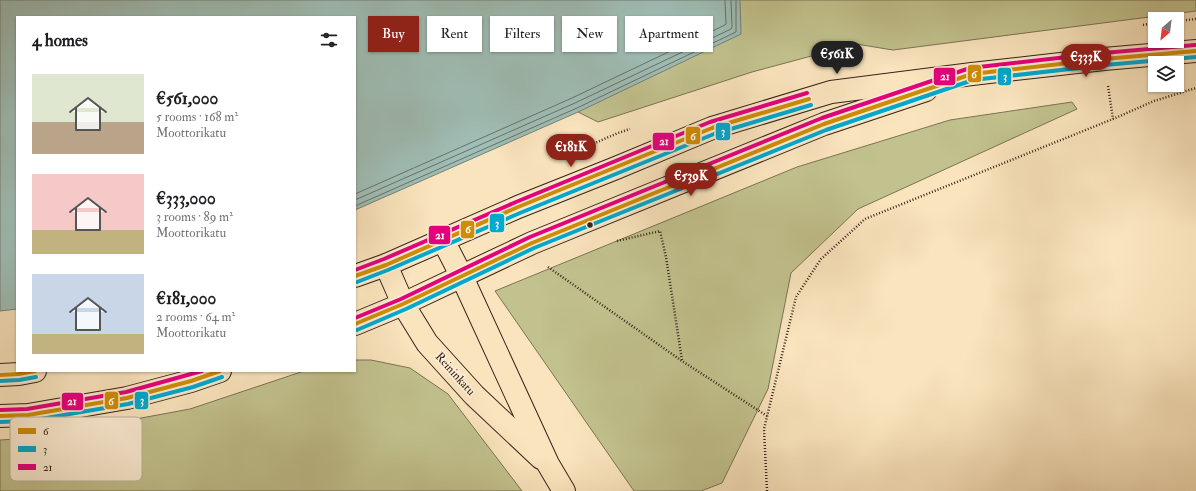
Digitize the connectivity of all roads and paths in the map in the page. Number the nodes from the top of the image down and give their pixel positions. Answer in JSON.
{"nodes":[{"id":1,"x":1196,"y":19,"type":"edge"},
{"id":2,"x":1184,"y":20,"type":"edge"},
{"id":3,"x":1196,"y":51,"type":"edge"},
{"id":4,"x":972,"y":74,"type":"junction"},
{"id":5,"x":1196,"y":88,"type":"edge"},
{"id":6,"x":443,"y":240,"type":"junction"},
{"id":7,"x":614,"y":242,"type":"dead end"},
{"id":8,"x":532,"y":244,"type":"junction"},
{"id":9,"x":386,"y":265,"type":"junction"},
{"id":10,"x":356,"y":276,"type":"edge"},
{"id":11,"x":462,"y":277,"type":"junction"},
{"id":12,"x":403,"y":304,"type":"junction"},
{"id":13,"x":356,"y":324,"type":"edge"},
{"id":14,"x":682,"y":361,"type":"junction"},
{"id":15,"x":29,"y":372,"type":"edge"},
{"id":16,"x":217,"y":372,"type":"edge"},
{"id":17,"x":0,"y":375,"type":"edge"},
{"id":18,"x":0,"y":416,"type":"edge"},
{"id":19,"x":767,"y":416,"type":"junction"},
{"id":20,"x":548,"y":464,"type":"junction"},
{"id":21,"x":564,"y":491,"type":"edge"},
{"id":22,"x":767,"y":491,"type":"edge"}],
"edges":[{"from":1,"to":2,"type":"path"},
{"from":3,"to":4,"type":"main road"},
{"from":4,"to":6,"type":"main road"},
{"from":4,"to":8,"type":"main road"},
{"from":5,"to":19,"type":"path"},
{"from":6,"to":9,"type":"main road"},
{"from":6,"to":11,"type":"main road","name":"Reininkatu"},
{"from":7,"to":14,"type":"path"},
{"from":8,"to":11,"type":"main road"},
{"from":8,"to":14,"type":"path"},
{"from":9,"to":10,"type":"main road"},
{"from":9,"to":12,"type":"main road","name":"Reininkatu"},
{"from":11,"to":12,"type":"main road"},
{"from":11,"to":20,"type":"main road","name":"Reininkatu"},
{"from":12,"to":13,"type":"main road"},
{"from":12,"to":20,"type":"main road","name":"Reininkatu"},
{"from":14,"to":19,"type":"path"},
{"from":15,"to":17,"type":"main road"},
{"from":16,"to":18,"type":"main road"},
{"from":19,"to":22,"type":"path"},
{"from":20,"to":21,"type":"main road","name":"Reininkatu"}]}
